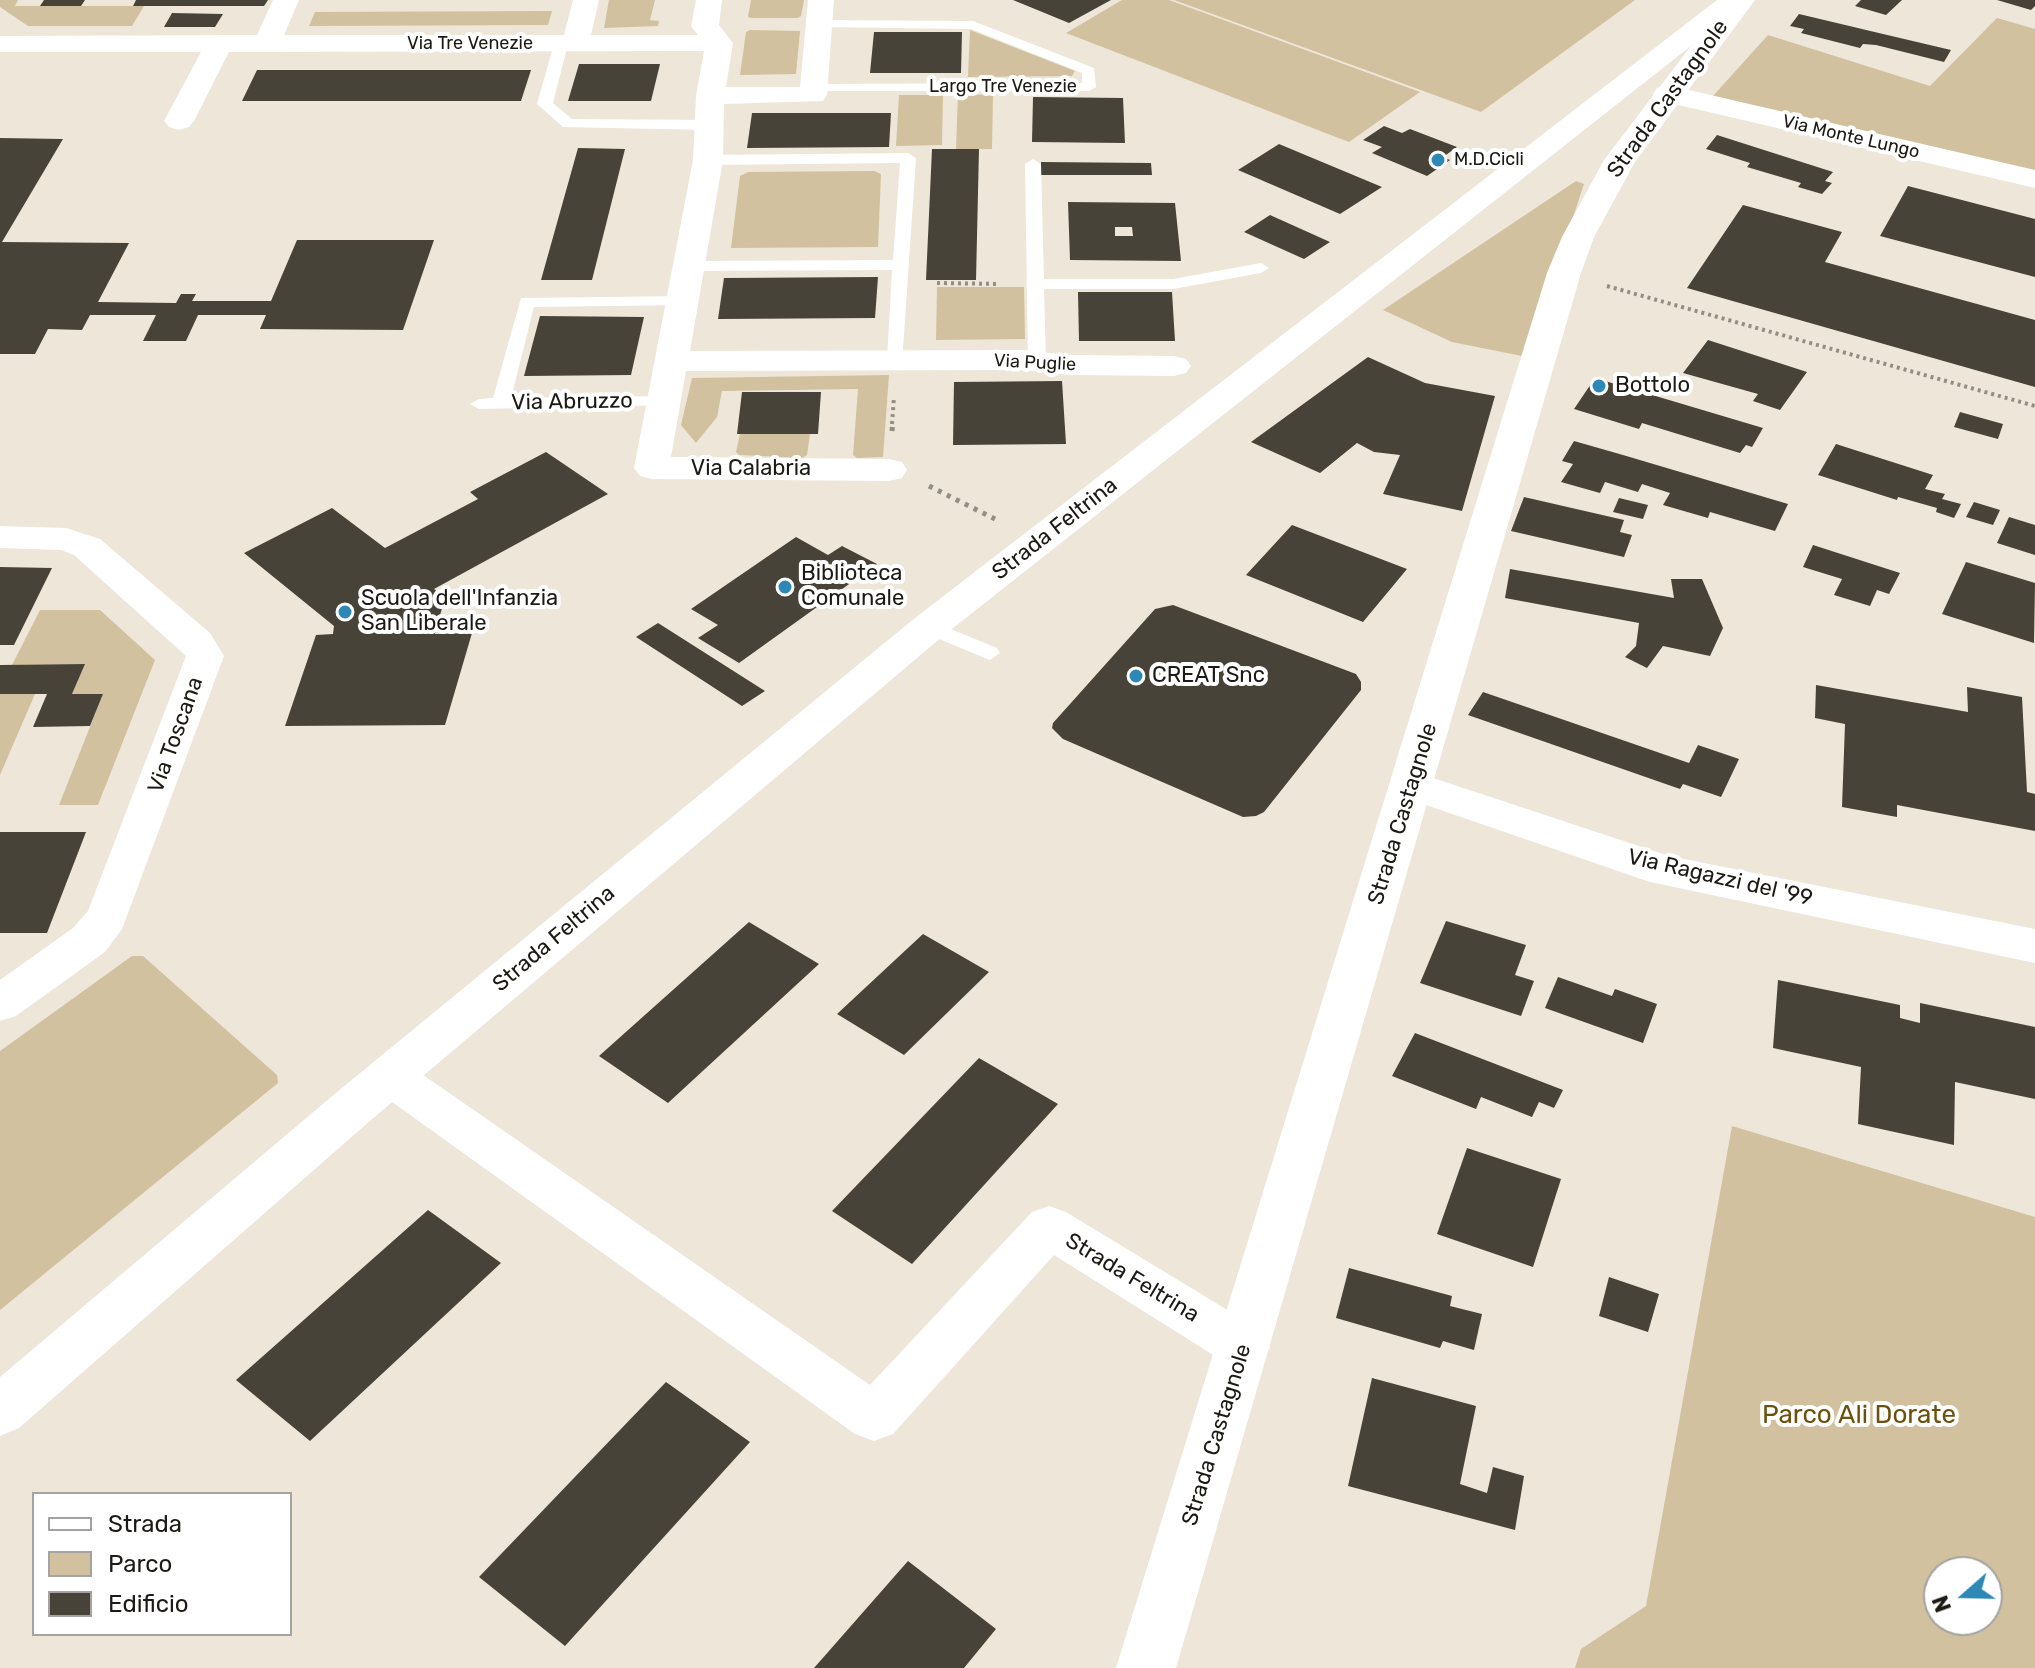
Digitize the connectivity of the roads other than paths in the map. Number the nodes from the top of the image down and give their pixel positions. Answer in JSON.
{"nodes":[{"id":1,"x":286,"y":0,"type":"edge"},
{"id":2,"x":586,"y":0,"type":"edge"},
{"id":3,"x":709,"y":0,"type":"edge"},
{"id":4,"x":1738,"y":0,"type":"edge"},
{"id":5,"x":820,"y":12,"type":"edge"},
{"id":6,"x":220,"y":43,"type":"junction"},
{"id":7,"x":719,"y":43,"type":"junction"},
{"id":8,"x":0,"y":44,"type":"edge"},
{"id":9,"x":568,"y":44,"type":"junction"},
{"id":10,"x":266,"y":45,"type":"junction"},
{"id":11,"x":813,"y":87,"type":"junction"},
{"id":12,"x":1667,"y":94,"type":"junction"},
{"id":13,"x":710,"y":110,"type":"junction"},
{"id":14,"x":179,"y":121,"type":"dead end"},
{"id":15,"x":708,"y":160,"type":"junction"},
{"id":16,"x":1033,"y":164,"type":"dead end"},
{"id":17,"x":2035,"y":179,"type":"edge"},
{"id":18,"x":689,"y":266,"type":"junction"},
{"id":19,"x":1261,"y":268,"type":"dead end"},
{"id":20,"x":900,"y":274,"type":"junction"},
{"id":21,"x":1035,"y":284,"type":"junction"},
{"id":22,"x":683,"y":301,"type":"junction"},
{"id":23,"x":896,"y":360,"type":"junction"},
{"id":24,"x":672,"y":361,"type":"junction"},
{"id":25,"x":1037,"y":362,"type":"junction"},
{"id":26,"x":1174,"y":366,"type":"dead end"},
{"id":27,"x":665,"y":401,"type":"junction"},
{"id":28,"x":501,"y":403,"type":"junction"},
{"id":29,"x":479,"y":404,"type":"dead end"},
{"id":30,"x":889,"y":470,"type":"road end"},
{"id":31,"x":0,"y":537,"type":"edge"},
{"id":32,"x":929,"y":627,"type":"junction"},
{"id":33,"x":990,"y":653,"type":"dead end"},
{"id":34,"x":1412,"y":785,"type":"junction"},
{"id":35,"x":2035,"y":946,"type":"edge"},
{"id":36,"x":0,"y":1004,"type":"edge"},
{"id":37,"x":390,"y":1076,"type":"junction"},
{"id":38,"x":1244,"y":1347,"type":"junction"},
{"id":39,"x":0,"y":1411,"type":"edge"},
{"id":40,"x":1146,"y":1668,"type":"edge"}],
"edges":[{"from":1,"to":10,"type":"street"},
{"from":2,"to":9,"type":"street"},
{"from":3,"to":7,"type":"street"},
{"from":4,"to":12,"type":"main road","name":"Strada Castagnole"},
{"from":4,"to":32,"type":"main road","name":"Strada Feltrina"},
{"from":5,"to":11,"type":"street","name":"Largo Tre Venezie"},
{"from":5,"to":11,"type":"lane","name":"Largo Tre Venezie"},
{"from":6,"to":8,"type":"street","name":"Via Tre Venezie"},
{"from":6,"to":10,"type":"street","name":"Via Tre Venezie"},
{"from":6,"to":14,"type":"street"},
{"from":7,"to":9,"type":"street","name":"Via Tre Venezie"},
{"from":7,"to":13,"type":"street"},
{"from":9,"to":10,"type":"street","name":"Via Tre Venezie"},
{"from":9,"to":13,"type":"lane"},
{"from":11,"to":13,"type":"street","name":"Largo Tre Venezie"},
{"from":12,"to":17,"type":"street","name":"Via Monte Lungo"},
{"from":12,"to":34,"type":"main road","name":"Strada Castagnole"},
{"from":13,"to":15,"type":"street","name":"Via Calabria"},
{"from":15,"to":18,"type":"street","name":"Via Calabria"},
{"from":15,"to":20,"type":"lane"},
{"from":16,"to":21,"type":"lane"},
{"from":18,"to":20,"type":"lane"},
{"from":18,"to":22,"type":"street","name":"Via Calabria"},
{"from":19,"to":21,"type":"lane"},
{"from":20,"to":23,"type":"lane"},
{"from":21,"to":25,"type":"lane"},
{"from":22,"to":24,"type":"street","name":"Via Calabria"},
{"from":22,"to":28,"type":"lane"},
{"from":23,"to":24,"type":"street","name":"Via Puglie"},
{"from":23,"to":25,"type":"street","name":"Via Puglie"},
{"from":24,"to":27,"type":"street","name":"Via Calabria"},
{"from":25,"to":26,"type":"street","name":"Via Puglie"},
{"from":27,"to":28,"type":"lane","name":"Via Abruzzo"},
{"from":27,"to":30,"type":"street","name":"Via Calabria"},
{"from":28,"to":29,"type":"lane","name":"Via Abruzzo"},
{"from":31,"to":36,"type":"street","name":"Via Toscana"},
{"from":32,"to":33,"type":"lane"},
{"from":32,"to":37,"type":"main road","name":"Strada Feltrina"},
{"from":34,"to":35,"type":"street","name":"Via Ragazzi del '99"},
{"from":34,"to":38,"type":"main road","name":"Strada Castagnole"},
{"from":37,"to":38,"type":"street","name":"Strada Feltrina"},
{"from":37,"to":39,"type":"main road","name":"Strada Feltrina"},
{"from":38,"to":40,"type":"main road","name":"Strada Castagnole"}]}
